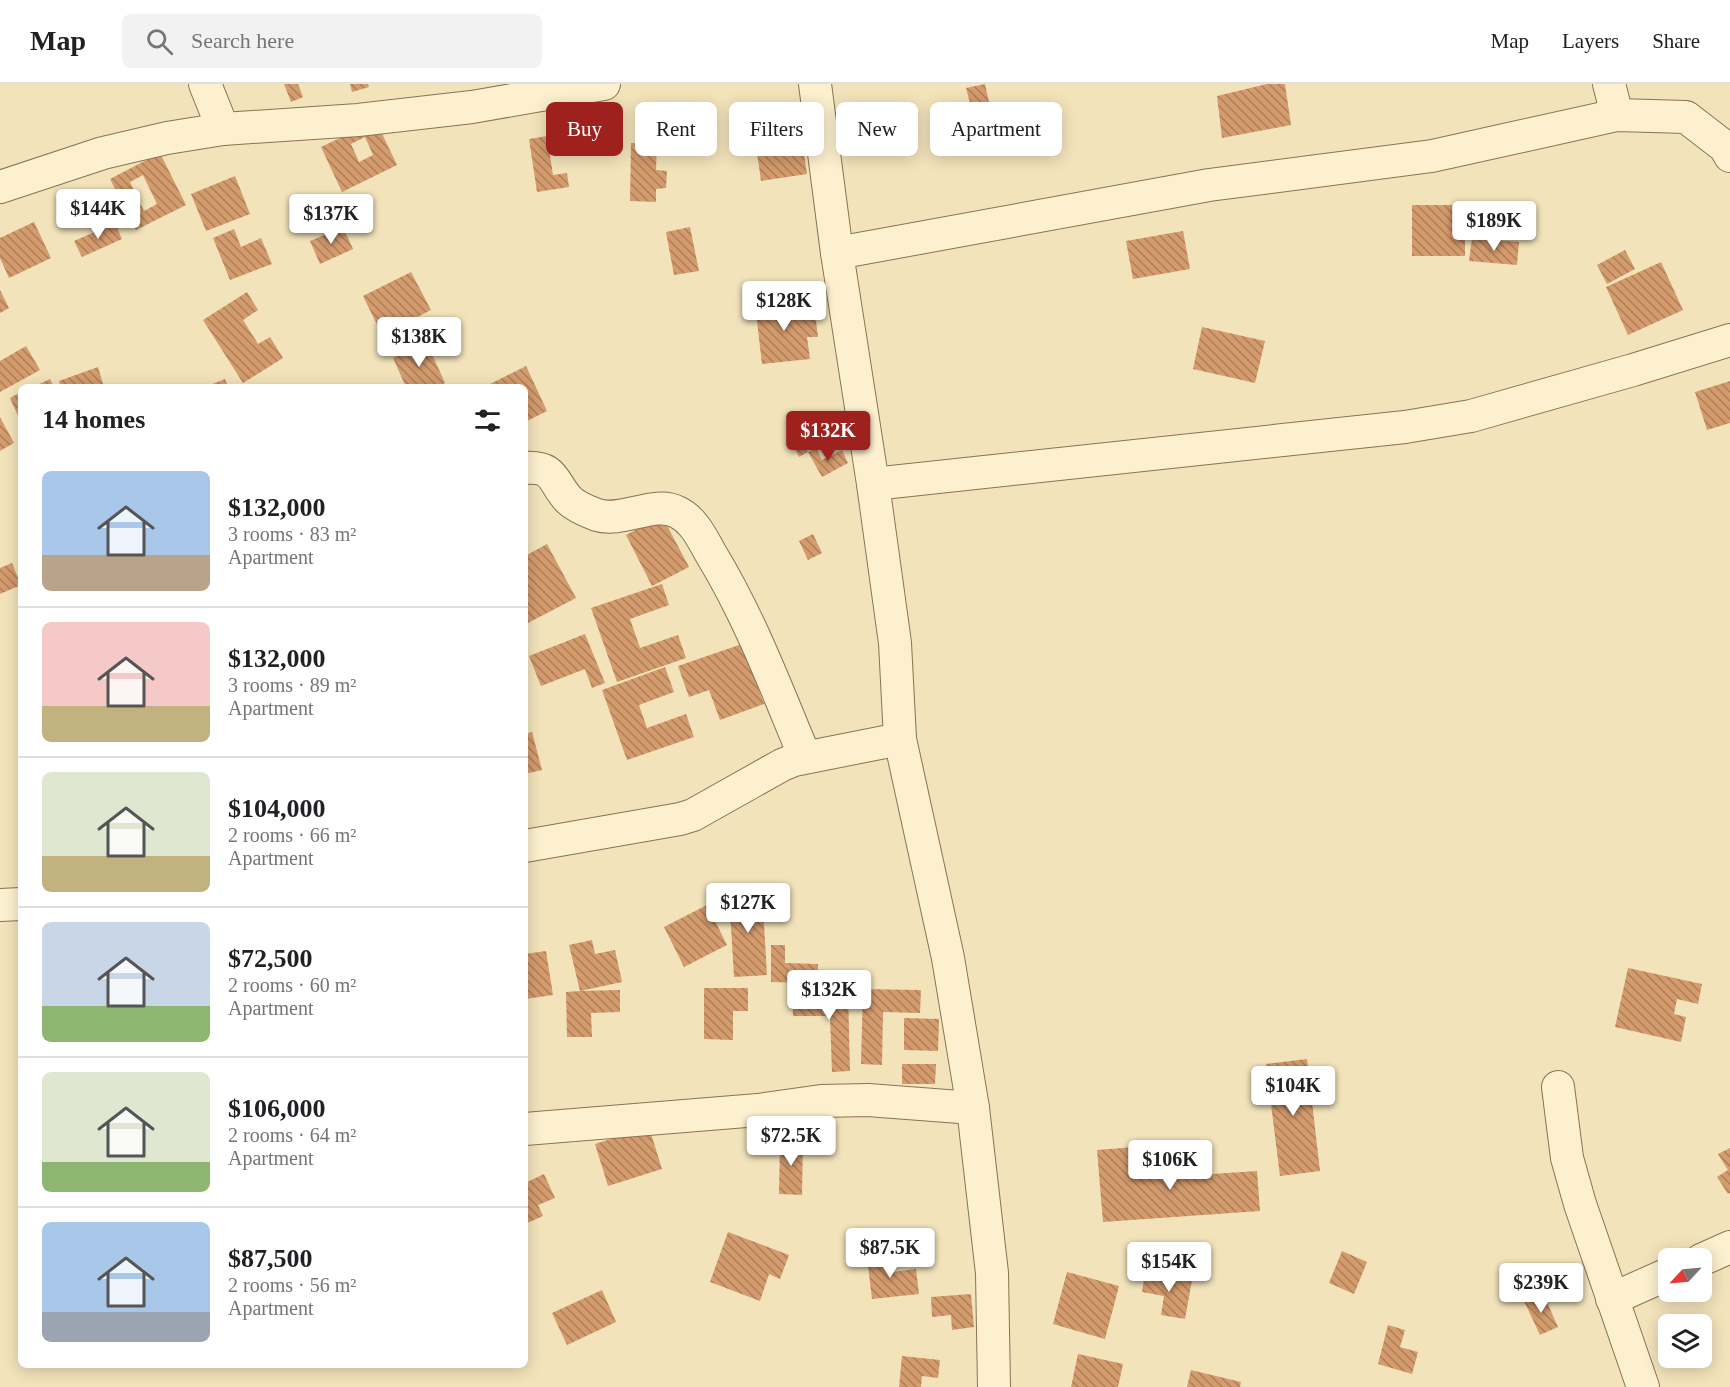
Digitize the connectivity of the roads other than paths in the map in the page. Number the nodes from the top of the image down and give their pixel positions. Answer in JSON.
{"nodes":[{"id":1,"x":205,"y":84,"type":"edge"},
{"id":2,"x":604,"y":84,"type":"edge"},
{"id":3,"x":815,"y":84,"type":"edge"},
{"id":4,"x":1609,"y":84,"type":"edge"},
{"id":5,"x":1617,"y":115,"type":"junction"},
{"id":6,"x":223,"y":129,"type":"junction"},
{"id":7,"x":1730,"y":156,"type":"edge"},
{"id":8,"x":0,"y":186,"type":"edge"},
{"id":9,"x":837,"y":253,"type":"junction"},
{"id":10,"x":1730,"y":340,"type":"edge"},
{"id":11,"x":528,"y":468,"type":"edge"},
{"id":12,"x":873,"y":484,"type":"junction"},
{"id":13,"x":900,"y":739,"type":"junction"},
{"id":14,"x":805,"y":757,"type":"junction"},
{"id":15,"x":528,"y":845,"type":"edge"},
{"id":16,"x":18,"y":904,"type":"edge"},
{"id":17,"x":0,"y":905,"type":"edge"},
{"id":18,"x":1558,"y":1088,"type":"dead end"},
{"id":19,"x":973,"y":1108,"type":"junction"},
{"id":20,"x":528,"y":1129,"type":"edge"},
{"id":21,"x":1730,"y":1247,"type":"edge"},
{"id":22,"x":1712,"y":1255,"type":"edge"},
{"id":23,"x":1658,"y":1278,"type":"edge"},
{"id":24,"x":1612,"y":1299,"type":"junction"},
{"id":25,"x":994,"y":1387,"type":"edge"},
{"id":26,"x":1643,"y":1387,"type":"edge"}],
"edges":[{"from":1,"to":6,"type":"street"},
{"from":2,"to":6,"type":"street"},
{"from":3,"to":9,"type":"street"},
{"from":4,"to":5,"type":"street"},
{"from":5,"to":7,"type":"street"},
{"from":5,"to":9,"type":"street"},
{"from":6,"to":8,"type":"street"},
{"from":9,"to":12,"type":"street"},
{"from":10,"to":12,"type":"street"},
{"from":11,"to":14,"type":"street"},
{"from":12,"to":13,"type":"street"},
{"from":13,"to":14,"type":"street"},
{"from":13,"to":19,"type":"street"},
{"from":14,"to":15,"type":"street"},
{"from":16,"to":17,"type":"street"},
{"from":18,"to":24,"type":"street"},
{"from":19,"to":20,"type":"street"},
{"from":19,"to":25,"type":"street"},
{"from":21,"to":22,"type":"street"},
{"from":23,"to":24,"type":"street"},
{"from":24,"to":26,"type":"street"}]}
